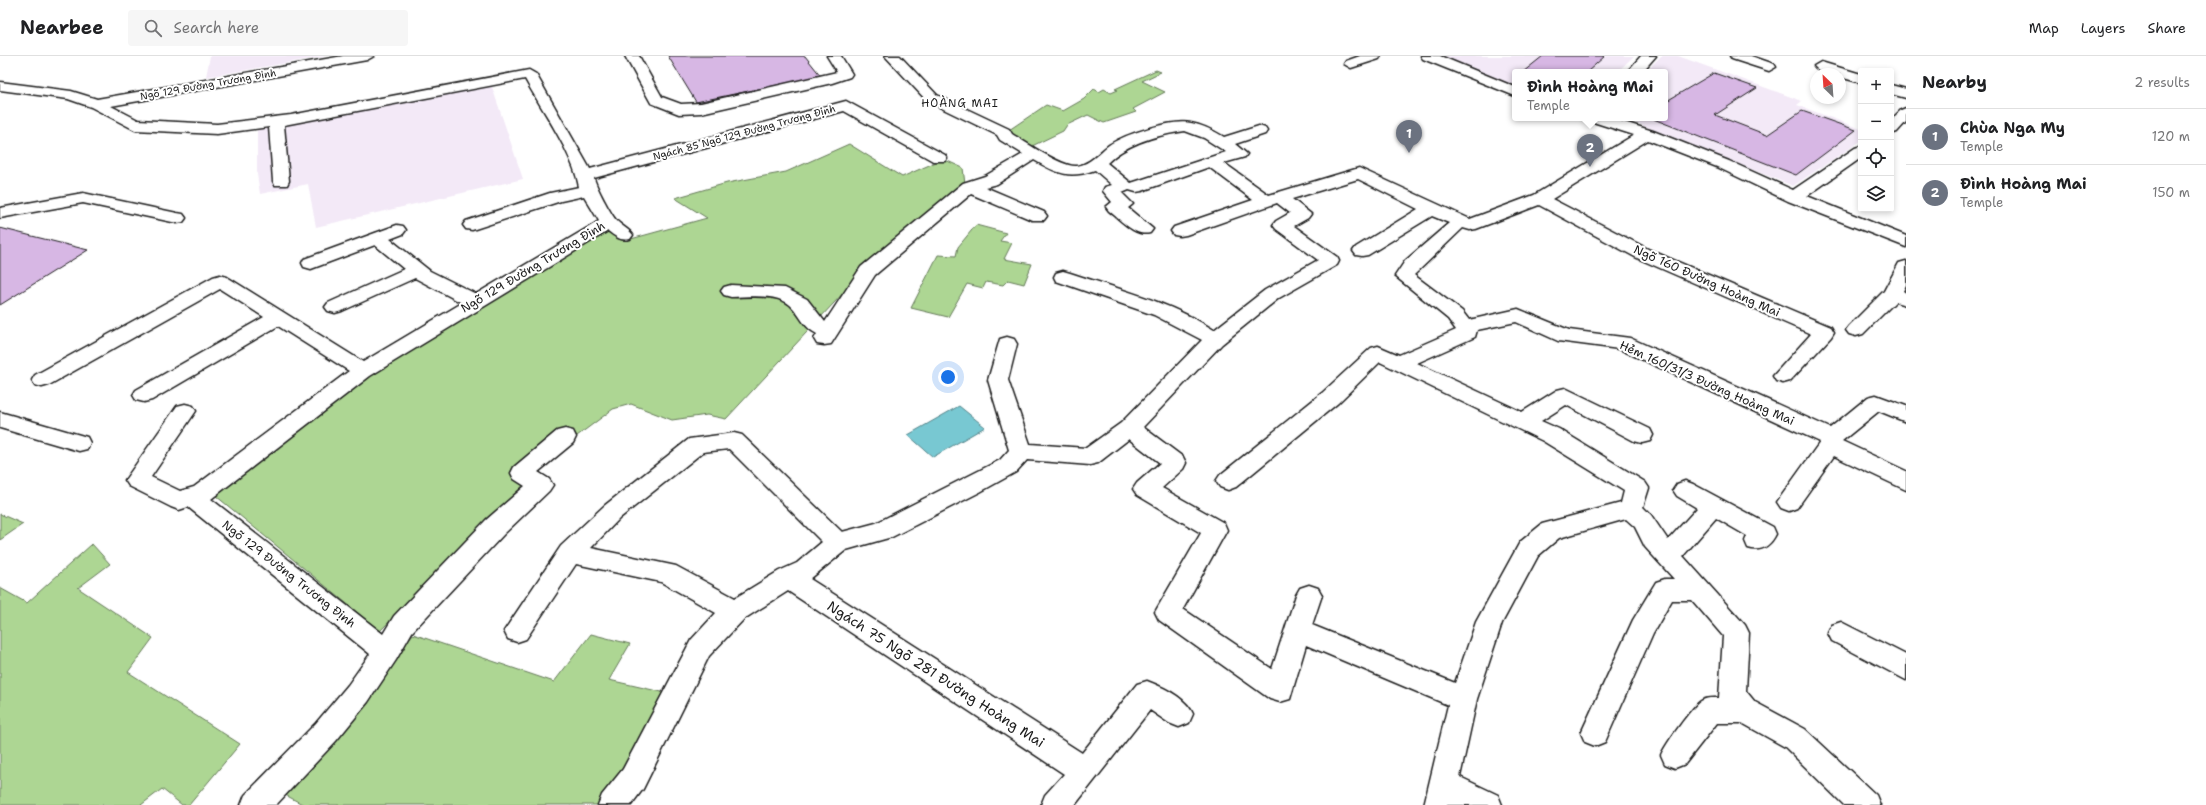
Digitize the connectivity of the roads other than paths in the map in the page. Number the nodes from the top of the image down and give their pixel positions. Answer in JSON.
{"nodes":[{"id":1,"x":367,"y":56,"type":"edge"},
{"id":2,"x":632,"y":56,"type":"edge"},
{"id":3,"x":834,"y":56,"type":"edge"},
{"id":4,"x":892,"y":56,"type":"edge"},
{"id":5,"x":1374,"y":56,"type":"edge"},
{"id":6,"x":1428,"y":56,"type":"edge"},
{"id":7,"x":1649,"y":56,"type":"edge"},
{"id":8,"x":1736,"y":56,"type":"edge"},
{"id":9,"x":1351,"y":64,"type":"dead end"},
{"id":10,"x":1821,"y":66,"type":"dead end"},
{"id":11,"x":1769,"y":67,"type":"dead end"},
{"id":12,"x":1637,"y":69,"type":"edge"},
{"id":13,"x":1858,"y":78,"type":"edge"},
{"id":14,"x":0,"y":86,"type":"edge"},
{"id":15,"x":1894,"y":90,"type":"edge"},
{"id":16,"x":1512,"y":91,"type":"edge"},
{"id":17,"x":1906,"y":94,"type":"edge"},
{"id":18,"x":96,"y":104,"type":"junction"},
{"id":19,"x":1906,"y":113,"type":"edge"},
{"id":20,"x":1605,"y":121,"type":"edge"},
{"id":21,"x":276,"y":122,"type":"junction"},
{"id":22,"x":1894,"y":126,"type":"edge"},
{"id":23,"x":1259,"y":131,"type":"dead end"},
{"id":24,"x":1647,"y":134,"type":"junction"},
{"id":25,"x":1222,"y":143,"type":"junction"},
{"id":26,"x":1035,"y":153,"type":"junction"},
{"id":27,"x":1858,"y":153,"type":"edge"},
{"id":28,"x":939,"y":158,"type":"dead end"},
{"id":29,"x":1211,"y":161,"type":"junction"},
{"id":30,"x":1098,"y":164,"type":"junction"},
{"id":31,"x":281,"y":181,"type":"dead end"},
{"id":32,"x":587,"y":182,"type":"junction"},
{"id":33,"x":969,"y":187,"type":"junction"},
{"id":34,"x":1136,"y":187,"type":"dead end"},
{"id":35,"x":1794,"y":197,"type":"junction"},
{"id":36,"x":1273,"y":199,"type":"junction"},
{"id":37,"x":1540,"y":199,"type":"junction"},
{"id":38,"x":1431,"y":209,"type":"junction"},
{"id":39,"x":0,"y":213,"type":"edge"},
{"id":40,"x":1038,"y":216,"type":"dead end"},
{"id":41,"x":177,"y":218,"type":"dead end"},
{"id":42,"x":1460,"y":222,"type":"junction"},
{"id":43,"x":472,"y":225,"type":"dead end"},
{"id":44,"x":1144,"y":229,"type":"dead end"},
{"id":45,"x":397,"y":230,"type":"dead end"},
{"id":46,"x":1180,"y":231,"type":"dead end"},
{"id":47,"x":376,"y":237,"type":"junction"},
{"id":48,"x":1906,"y":242,"type":"edge"},
{"id":49,"x":1362,"y":251,"type":"dead end"},
{"id":50,"x":311,"y":263,"type":"dead end"},
{"id":51,"x":1906,"y":267,"type":"edge"},
{"id":52,"x":416,"y":270,"type":"junction"},
{"id":53,"x":1063,"y":277,"type":"dead end"},
{"id":54,"x":731,"y":291,"type":"dead end"},
{"id":55,"x":1899,"y":297,"type":"edge"},
{"id":56,"x":476,"y":302,"type":"junction"},
{"id":57,"x":335,"y":307,"type":"dead end"},
{"id":58,"x":277,"y":318,"type":"junction"},
{"id":59,"x":1464,"y":327,"type":"junction"},
{"id":60,"x":1856,"y":330,"type":"dead end"},
{"id":61,"x":1215,"y":339,"type":"junction"},
{"id":62,"x":1006,"y":344,"type":"dead end"},
{"id":63,"x":1402,"y":365,"type":"junction"},
{"id":64,"x":363,"y":371,"type":"junction"},
{"id":65,"x":1783,"y":376,"type":"dead end"},
{"id":66,"x":42,"y":380,"type":"dead end"},
{"id":67,"x":144,"y":395,"type":"dead end"},
{"id":68,"x":185,"y":411,"type":"dead end"},
{"id":69,"x":1906,"y":414,"type":"edge"},
{"id":70,"x":0,"y":420,"type":"edge"},
{"id":71,"x":1523,"y":422,"type":"junction"},
{"id":72,"x":1129,"y":428,"type":"junction"},
{"id":73,"x":1642,"y":435,"type":"dead end"},
{"id":74,"x":565,"y":437,"type":"dead end"},
{"id":75,"x":1831,"y":442,"type":"junction"},
{"id":76,"x":79,"y":443,"type":"dead end"},
{"id":77,"x":1021,"y":451,"type":"junction"},
{"id":78,"x":1228,"y":481,"type":"dead end"},
{"id":79,"x":1906,"y":481,"type":"edge"},
{"id":80,"x":1685,"y":490,"type":"dead end"},
{"id":81,"x":192,"y":497,"type":"junction"},
{"id":82,"x":1789,"y":502,"type":"dead end"},
{"id":83,"x":1713,"y":505,"type":"junction"},
{"id":84,"x":1631,"y":509,"type":"junction"},
{"id":85,"x":1757,"y":541,"type":"dead end"},
{"id":86,"x":838,"y":543,"type":"junction"},
{"id":87,"x":570,"y":553,"type":"junction"},
{"id":88,"x":1669,"y":556,"type":"junction"},
{"id":89,"x":788,"y":578,"type":"junction"},
{"id":90,"x":1695,"y":585,"type":"junction"},
{"id":91,"x":1309,"y":595,"type":"dead end"},
{"id":92,"x":735,"y":611,"type":"junction"},
{"id":93,"x":1297,"y":630,"type":"junction"},
{"id":94,"x":517,"y":631,"type":"dead end"},
{"id":95,"x":1841,"y":633,"type":"dead end"},
{"id":96,"x":387,"y":652,"type":"junction"},
{"id":97,"x":1906,"y":668,"type":"edge"},
{"id":98,"x":1463,"y":699,"type":"junction"},
{"id":99,"x":1745,"y":711,"type":"junction"},
{"id":100,"x":1179,"y":714,"type":"dead end"},
{"id":101,"x":1595,"y":733,"type":"dead end"},
{"id":102,"x":1675,"y":755,"type":"dead end"},
{"id":103,"x":1085,"y":771,"type":"junction"},
{"id":104,"x":1441,"y":795,"type":"edge"},
{"id":105,"x":256,"y":805,"type":"edge"},
{"id":106,"x":613,"y":805,"type":"edge"},
{"id":107,"x":1056,"y":805,"type":"edge"},
{"id":108,"x":1487,"y":805,"type":"edge"},
{"id":109,"x":1865,"y":805,"type":"edge"}],
"edges":[{"from":1,"to":18,"type":"street","name":"Ngõ 129 Đường Trương Định"},
{"from":2,"to":3,"type":"street"},
{"from":4,"to":26,"type":"street"},
{"from":5,"to":9,"type":"street"},
{"from":6,"to":16,"type":"street"},
{"from":7,"to":12,"type":"street"},
{"from":8,"to":11,"type":"street"},
{"from":10,"to":13,"type":"street"},
{"from":14,"to":18,"type":"street","name":"Ngõ 129 Đường Trương Định"},
{"from":15,"to":17,"type":"street"},
{"from":18,"to":21,"type":"street","name":"Ngõ 129 Đường Trương Định"},
{"from":19,"to":22,"type":"street"},
{"from":20,"to":24,"type":"street"},
{"from":21,"to":31,"type":"street"},
{"from":21,"to":32,"type":"street","name":"Ngõ 129 Đường Trương Định"},
{"from":23,"to":25,"type":"street"},
{"from":24,"to":35,"type":"street"},
{"from":24,"to":37,"type":"street"},
{"from":25,"to":29,"type":"street"},
{"from":25,"to":30,"type":"street"},
{"from":26,"to":30,"type":"street"},
{"from":26,"to":33,"type":"street"},
{"from":27,"to":35,"type":"street"},
{"from":28,"to":32,"type":"street","name":"Ngách 85 Ngõ 129 Đường Trương Định"},
{"from":29,"to":34,"type":"street"},
{"from":29,"to":36,"type":"street"},
{"from":30,"to":44,"type":"street"},
{"from":32,"to":43,"type":"street","name":"Ngách 85 Ngõ 129 Đường Trương Định"},
{"from":32,"to":56,"type":"street","name":"Ngõ 129 Đường Trương Định"},
{"from":33,"to":40,"type":"street"},
{"from":33,"to":54,"type":"street"},
{"from":35,"to":48,"type":"street"},
{"from":36,"to":38,"type":"street"},
{"from":36,"to":46,"type":"street"},
{"from":36,"to":61,"type":"street"},
{"from":37,"to":42,"type":"street"},
{"from":37,"to":65,"type":"street","name":"Ngõ 160 Đường Hoàng Mai"},
{"from":38,"to":42,"type":"street"},
{"from":38,"to":49,"type":"street"},
{"from":39,"to":41,"type":"street"},
{"from":42,"to":59,"type":"street"},
{"from":45,"to":47,"type":"street"},
{"from":47,"to":50,"type":"street"},
{"from":47,"to":52,"type":"street"},
{"from":51,"to":55,"type":"street"},
{"from":52,"to":56,"type":"street"},
{"from":52,"to":57,"type":"street"},
{"from":53,"to":61,"type":"street"},
{"from":55,"to":60,"type":"street"},
{"from":56,"to":64,"type":"street","name":"Ngõ 129 Đường Trương Định"},
{"from":58,"to":64,"type":"street"},
{"from":58,"to":66,"type":"street"},
{"from":58,"to":67,"type":"street"},
{"from":59,"to":63,"type":"street"},
{"from":59,"to":75,"type":"street","name":"Hẻm 160/31/3 Đường Hoàng Mai"},
{"from":61,"to":72,"type":"street"},
{"from":62,"to":77,"type":"street"},
{"from":63,"to":71,"type":"street"},
{"from":63,"to":78,"type":"street"},
{"from":64,"to":81,"type":"street","name":"Ngõ 129 Đường Trương Định"},
{"from":68,"to":81,"type":"street","name":"Ngõ 129 Đường Trương Định"},
{"from":69,"to":75,"type":"street"},
{"from":70,"to":76,"type":"street"},
{"from":71,"to":73,"type":"street"},
{"from":71,"to":84,"type":"street"},
{"from":72,"to":77,"type":"street"},
{"from":72,"to":93,"type":"street"},
{"from":74,"to":96,"type":"street"},
{"from":75,"to":79,"type":"street","name":"Hẻm 160/31/3 Đường Hoàng Mai"},
{"from":75,"to":82,"type":"street"},
{"from":77,"to":86,"type":"street"},
{"from":80,"to":83,"type":"street"},
{"from":81,"to":96,"type":"street","name":"Ngõ 129 Đường Trương Định"},
{"from":83,"to":85,"type":"street"},
{"from":83,"to":88,"type":"street"},
{"from":84,"to":88,"type":"street"},
{"from":84,"to":98,"type":"street"},
{"from":86,"to":87,"type":"street"},
{"from":86,"to":89,"type":"street"},
{"from":87,"to":92,"type":"street"},
{"from":87,"to":94,"type":"street"},
{"from":88,"to":90,"type":"street"},
{"from":89,"to":92,"type":"street"},
{"from":89,"to":103,"type":"street","name":"Ngách 75 Ngõ 281 Đường Hoàng Mai"},
{"from":90,"to":99,"type":"street"},
{"from":90,"to":101,"type":"street"},
{"from":91,"to":93,"type":"street"},
{"from":92,"to":106,"type":"street"},
{"from":93,"to":98,"type":"street"},
{"from":95,"to":97,"type":"street"},
{"from":96,"to":105,"type":"street"},
{"from":98,"to":104,"type":"street"},
{"from":99,"to":102,"type":"street"},
{"from":99,"to":109,"type":"street"},
{"from":100,"to":103,"type":"street"},
{"from":103,"to":107,"type":"street"},
{"from":104,"to":108,"type":"street"}]}
